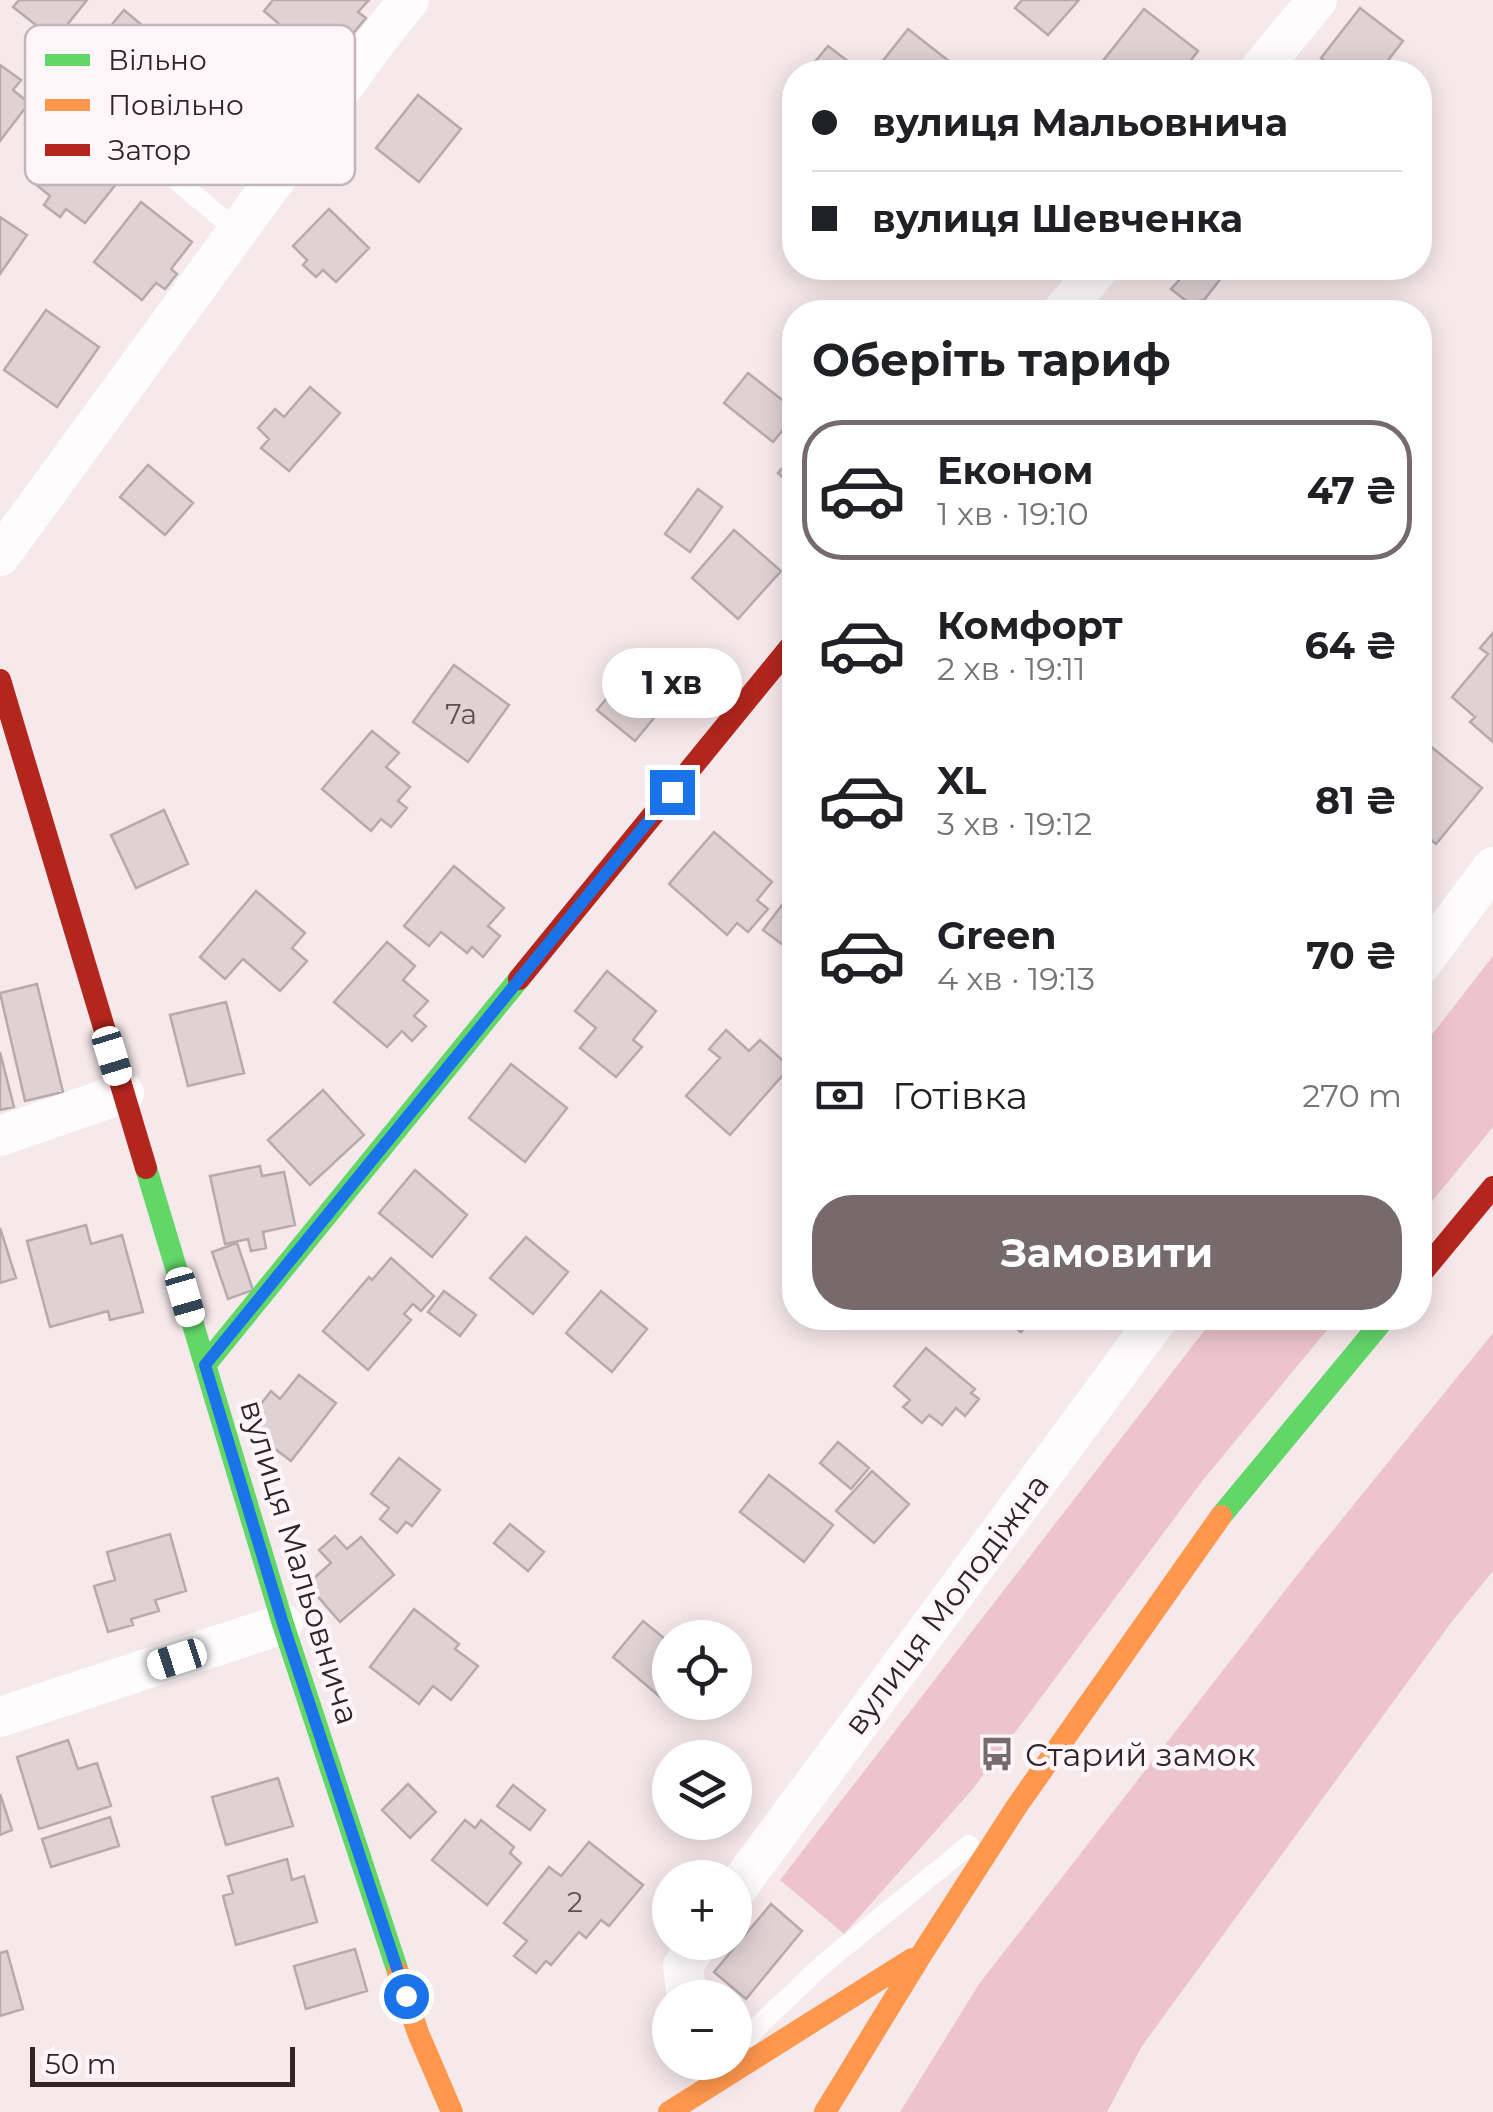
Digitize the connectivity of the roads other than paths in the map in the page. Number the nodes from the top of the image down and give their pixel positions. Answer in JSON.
{"nodes":[{"id":1,"x":410,"y":0,"type":"edge"},
{"id":2,"x":1316,"y":0,"type":"edge"},
{"id":3,"x":1268,"y":60,"type":"edge"},
{"id":4,"x":355,"y":70,"type":"edge"},
{"id":5,"x":184,"y":185,"type":"edge"},
{"id":6,"x":271,"y":185,"type":"edge"},
{"id":7,"x":238,"y":230,"type":"junction"},
{"id":8,"x":1089,"y":280,"type":"edge"},
{"id":9,"x":1072,"y":300,"type":"edge"},
{"id":10,"x":0,"y":556,"type":"edge"},
{"id":11,"x":782,"y":657,"type":"edge"},
{"id":12,"x":0,"y":680,"type":"edge"},
{"id":13,"x":1493,"y":867,"type":"edge"},
{"id":14,"x":1432,"y":949,"type":"edge"},
{"id":15,"x":124,"y":1093,"type":"junction"},
{"id":16,"x":0,"y":1136,"type":"edge"},
{"id":17,"x":1493,"y":1186,"type":"edge"},
{"id":18,"x":1432,"y":1260,"type":"edge"},
{"id":19,"x":1149,"y":1330,"type":"edge"},
{"id":20,"x":1375,"y":1330,"type":"edge"},
{"id":21,"x":205,"y":1365,"type":"junction"},
{"id":22,"x":283,"y":1624,"type":"junction"},
{"id":23,"x":0,"y":1717,"type":"edge"},
{"id":24,"x":1017,"y":1806,"type":"junction"},
{"id":25,"x":752,"y":1867,"type":"edge"},
{"id":26,"x":924,"y":1952,"type":"junction"},
{"id":27,"x":752,"y":2032,"type":"edge"},
{"id":28,"x":752,"y":2053,"type":"edge"},
{"id":29,"x":452,"y":2112,"type":"edge"},
{"id":30,"x":825,"y":2112,"type":"edge"}],
"edges":[{"from":1,"to":4,"type":"street"},
{"from":2,"to":3,"type":"street"},
{"from":5,"to":7,"type":"lane"},
{"from":6,"to":7,"type":"street"},
{"from":7,"to":10,"type":"street"},
{"from":8,"to":9,"type":"street"},
{"from":11,"to":21,"type":"street"},
{"from":12,"to":15,"type":"street","name":"вулиця Мальовнича"},
{"from":13,"to":14,"type":"street"},
{"from":15,"to":16,"type":"street"},
{"from":15,"to":21,"type":"street","name":"вулиця Мальовнича"},
{"from":17,"to":18,"type":"street"},
{"from":19,"to":25,"type":"street","name":"вулиця Молодіжна"},
{"from":20,"to":24,"type":"street"},
{"from":21,"to":22,"type":"street","name":"вулиця Мальовнича"},
{"from":22,"to":23,"type":"street"},
{"from":22,"to":29,"type":"street","name":"вулиця Мальовнича"},
{"from":24,"to":26,"type":"street"},
{"from":24,"to":27,"type":"lane"},
{"from":26,"to":28,"type":"street"},
{"from":26,"to":30,"type":"street"}]}
